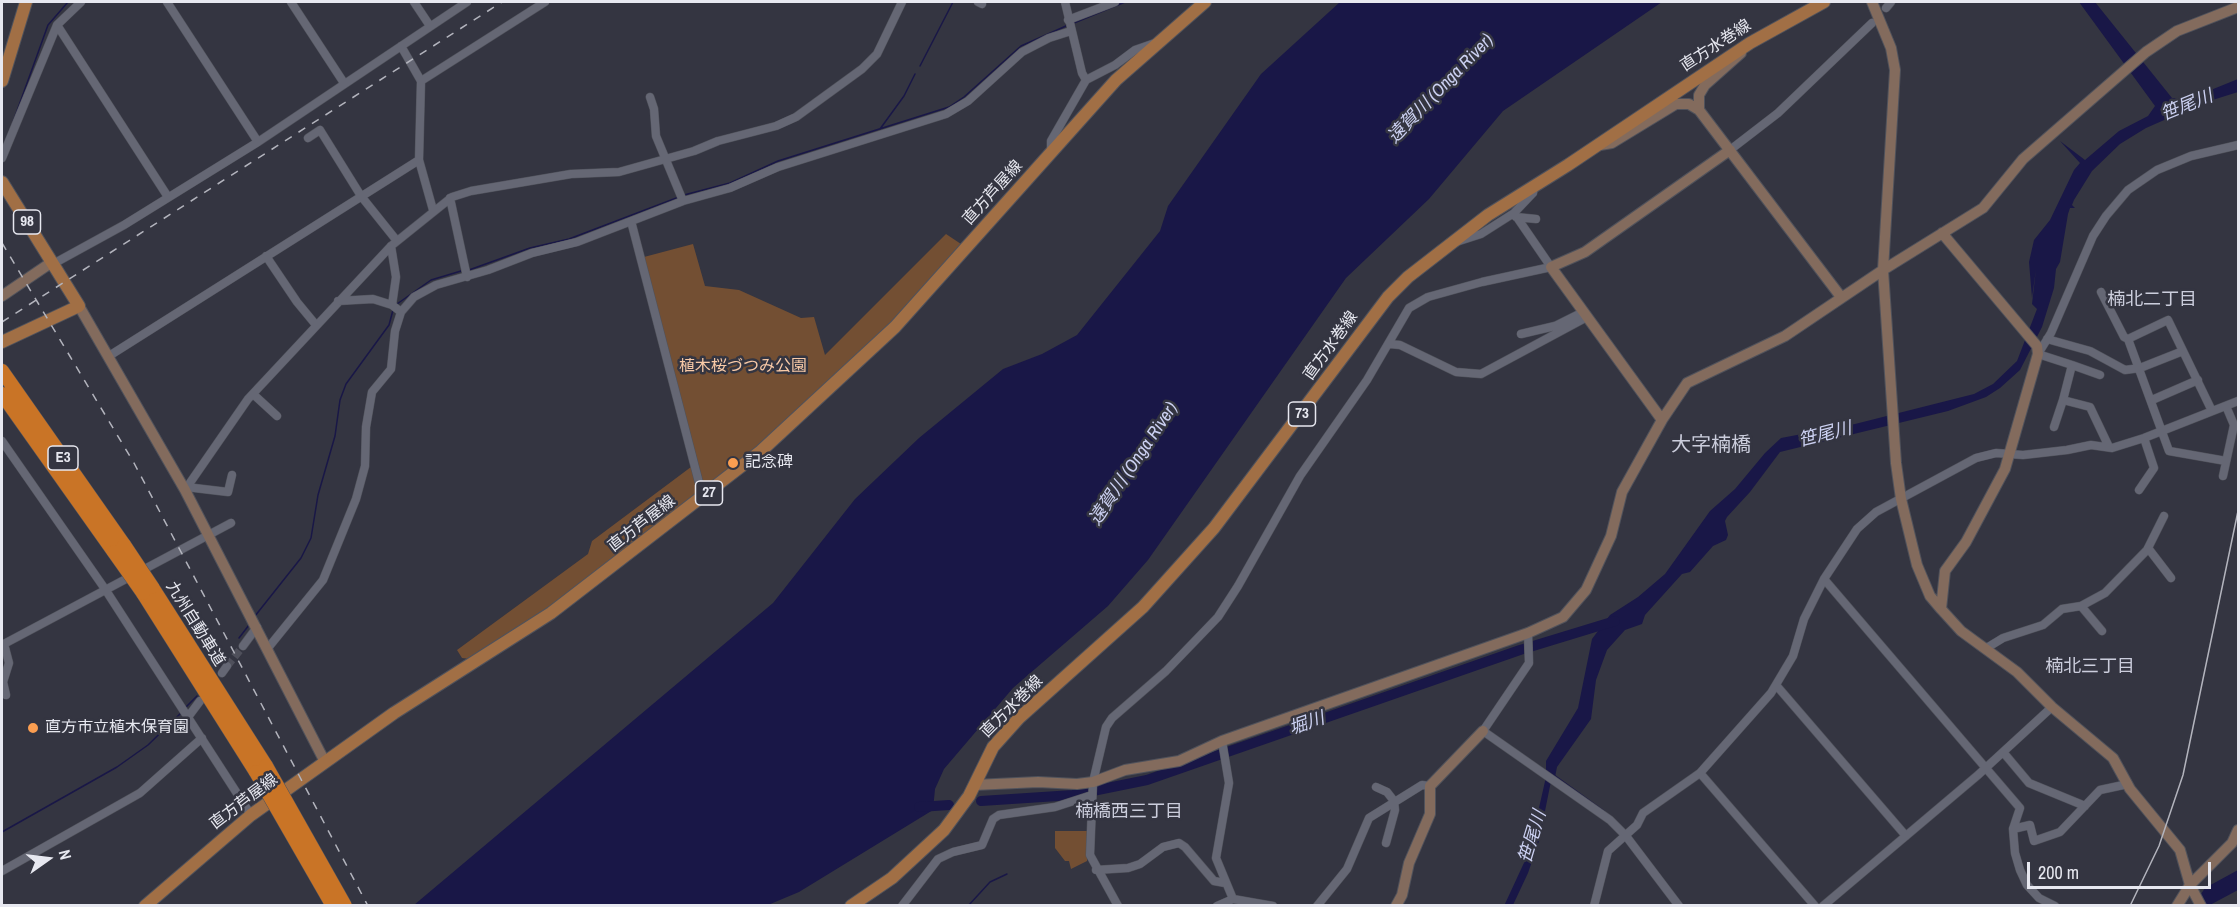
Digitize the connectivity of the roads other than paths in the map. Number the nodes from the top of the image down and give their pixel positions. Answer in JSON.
{"nodes":[{"id":1,"x":26,"y":2,"type":"edge"},
{"id":2,"x":81,"y":2,"type":"edge"},
{"id":3,"x":167,"y":2,"type":"edge"},
{"id":4,"x":291,"y":2,"type":"edge"},
{"id":5,"x":414,"y":2,"type":"edge"},
{"id":6,"x":467,"y":2,"type":"edge"},
{"id":7,"x":545,"y":2,"type":"edge"},
{"id":8,"x":902,"y":2,"type":"edge"},
{"id":9,"x":1065,"y":2,"type":"edge"},
{"id":10,"x":1115,"y":2,"type":"edge"},
{"id":11,"x":1205,"y":2,"type":"edge"},
{"id":12,"x":1824,"y":2,"type":"edge"},
{"id":13,"x":1872,"y":2,"type":"edge"},
{"id":14,"x":2238,"y":7,"type":"edge"},
{"id":15,"x":1068,"y":20,"type":"junction"},
{"id":16,"x":1872,"y":23,"type":"dead end"},
{"id":17,"x":57,"y":25,"type":"junction"},
{"id":18,"x":430,"y":26,"type":"junction"},
{"id":19,"x":1071,"y":30,"type":"junction"},
{"id":20,"x":1750,"y":42,"type":"junction"},
{"id":21,"x":1156,"y":43,"type":"junction"},
{"id":22,"x":401,"y":46,"type":"junction"},
{"id":23,"x":1086,"y":80,"type":"junction"},
{"id":24,"x":2,"y":81,"type":"edge"},
{"id":25,"x":421,"y":81,"type":"junction"},
{"id":26,"x":344,"y":83,"type":"junction"},
{"id":27,"x":650,"y":97,"type":"dead end"},
{"id":28,"x":1700,"y":110,"type":"junction"},
{"id":29,"x":308,"y":138,"type":"dead end"},
{"id":30,"x":258,"y":142,"type":"junction"},
{"id":31,"x":2238,"y":145,"type":"edge"},
{"id":32,"x":1597,"y":146,"type":"junction"},
{"id":33,"x":1730,"y":150,"type":"junction"},
{"id":34,"x":1051,"y":153,"type":"junction"},
{"id":35,"x":2,"y":158,"type":"edge"},
{"id":36,"x":664,"y":159,"type":"junction"},
{"id":37,"x":419,"y":160,"type":"junction"},
{"id":38,"x":2,"y":182,"type":"edge"},
{"id":39,"x":1535,"y":186,"type":"junction"},
{"id":40,"x":361,"y":196,"type":"junction"},
{"id":41,"x":168,"y":197,"type":"junction"},
{"id":42,"x":450,"y":198,"type":"junction"},
{"id":43,"x":683,"y":201,"type":"junction"},
{"id":44,"x":433,"y":210,"type":"junction"},
{"id":45,"x":1515,"y":215,"type":"junction"},
{"id":46,"x":1536,"y":219,"type":"dead end"},
{"id":47,"x":631,"y":221,"type":"junction"},
{"id":48,"x":1946,"y":238,"type":"junction"},
{"id":49,"x":1452,"y":241,"type":"junction"},
{"id":50,"x":394,"y":244,"type":"junction"},
{"id":51,"x":266,"y":256,"type":"junction"},
{"id":52,"x":52,"y":263,"type":"junction"},
{"id":53,"x":1551,"y":267,"type":"junction"},
{"id":54,"x":1883,"y":274,"type":"junction"},
{"id":55,"x":467,"y":277,"type":"junction"},
{"id":56,"x":2101,"y":292,"type":"dead end"},
{"id":57,"x":2,"y":296,"type":"edge"},
{"id":58,"x":1841,"y":297,"type":"junction"},
{"id":59,"x":338,"y":302,"type":"junction"},
{"id":60,"x":392,"y":305,"type":"junction"},
{"id":61,"x":79,"y":306,"type":"junction"},
{"id":62,"x":401,"y":312,"type":"junction"},
{"id":63,"x":1585,"y":315,"type":"junction"},
{"id":64,"x":316,"y":325,"type":"junction"},
{"id":65,"x":1521,"y":334,"type":"dead end"},
{"id":66,"x":2047,"y":339,"type":"junction"},
{"id":67,"x":2128,"y":339,"type":"junction"},
{"id":68,"x":2,"y":342,"type":"edge"},
{"id":69,"x":1390,"y":344,"type":"junction"},
{"id":70,"x":2037,"y":350,"type":"junction"},
{"id":71,"x":2183,"y":351,"type":"junction"},
{"id":72,"x":109,"y":356,"type":"junction"},
{"id":73,"x":2072,"y":365,"type":"junction"},
{"id":74,"x":2140,"y":368,"type":"junction"},
{"id":75,"x":2,"y":371,"type":"edge"},
{"id":76,"x":2100,"y":375,"type":"dead end"},
{"id":77,"x":2198,"y":380,"type":"junction"},
{"id":78,"x":2,"y":394,"type":"edge"},
{"id":79,"x":253,"y":394,"type":"junction"},
{"id":80,"x":2063,"y":400,"type":"junction"},
{"id":81,"x":2152,"y":400,"type":"junction"},
{"id":82,"x":2238,"y":401,"type":"edge"},
{"id":83,"x":2226,"y":406,"type":"junction"},
{"id":84,"x":2212,"y":411,"type":"junction"},
{"id":85,"x":277,"y":416,"type":"dead end"},
{"id":86,"x":1662,"y":420,"type":"junction"},
{"id":87,"x":2054,"y":427,"type":"dead end"},
{"id":88,"x":2162,"y":430,"type":"junction"},
{"id":89,"x":2144,"y":438,"type":"junction"},
{"id":90,"x":2,"y":441,"type":"edge"},
{"id":91,"x":2109,"y":447,"type":"junction"},
{"id":92,"x":2010,"y":454,"type":"junction"},
{"id":93,"x":2226,"y":461,"type":"junction"},
{"id":94,"x":231,"y":475,"type":"dead end"},
{"id":95,"x":2223,"y":476,"type":"dead end"},
{"id":96,"x":186,"y":489,"type":"junction"},
{"id":97,"x":2139,"y":490,"type":"dead end"},
{"id":98,"x":1900,"y":496,"type":"junction"},
{"id":99,"x":703,"y":498,"type":"junction"},
{"id":100,"x":2164,"y":516,"type":"dead end"},
{"id":101,"x":231,"y":523,"type":"dead end"},
{"id":102,"x":207,"y":534,"type":"junction"},
{"id":103,"x":119,"y":548,"type":"junction"},
{"id":104,"x":2148,"y":548,"type":"junction"},
{"id":105,"x":2171,"y":578,"type":"dead end"},
{"id":106,"x":1824,"y":579,"type":"junction"},
{"id":107,"x":105,"y":589,"type":"junction"},
{"id":108,"x":2081,"y":606,"type":"junction"},
{"id":109,"x":1941,"y":609,"type":"junction"},
{"id":110,"x":255,"y":622,"type":"junction"},
{"id":111,"x":2102,"y":631,"type":"dead end"},
{"id":112,"x":1528,"y":635,"type":"junction"},
{"id":113,"x":3,"y":645,"type":"edge"},
{"id":114,"x":243,"y":646,"type":"tunnel mouth"},
{"id":115,"x":268,"y":648,"type":"junction"},
{"id":116,"x":1985,"y":649,"type":"junction"},
{"id":117,"x":1776,"y":685,"type":"junction"},
{"id":118,"x":6,"y":695,"type":"dead end"},
{"id":119,"x":200,"y":701,"type":"dead end"},
{"id":120,"x":2052,"y":706,"type":"junction"},
{"id":121,"x":187,"y":716,"type":"junction"},
{"id":122,"x":1483,"y":731,"type":"junction"},
{"id":123,"x":202,"y":738,"type":"junction"},
{"id":124,"x":1222,"y":742,"type":"junction"},
{"id":125,"x":2003,"y":752,"type":"junction"},
{"id":126,"x":325,"y":762,"type":"junction"},
{"id":127,"x":1986,"y":767,"type":"junction"},
{"id":128,"x":261,"y":769,"type":"junction"},
{"id":129,"x":1700,"y":773,"type":"junction"},
{"id":130,"x":2128,"y":784,"type":"junction"},
{"id":131,"x":974,"y":785,"type":"junction"},
{"id":132,"x":1430,"y":786,"type":"junction"},
{"id":133,"x":1376,"y":788,"type":"dead end"},
{"id":134,"x":1092,"y":789,"type":"junction"},
{"id":135,"x":1394,"y":801,"type":"junction"},
{"id":136,"x":2085,"y":806,"type":"junction"},
{"id":137,"x":252,"y":815,"type":"junction"},
{"id":138,"x":2013,"y":829,"type":"junction"},
{"id":139,"x":2238,"y":830,"type":"edge"},
{"id":140,"x":1626,"y":836,"type":"junction"},
{"id":141,"x":1906,"y":836,"type":"junction"},
{"id":142,"x":2235,"y":842,"type":"edge"},
{"id":143,"x":1386,"y":843,"type":"dead end"},
{"id":144,"x":1096,"y":870,"type":"junction"},
{"id":145,"x":2,"y":871,"type":"edge"},
{"id":146,"x":1225,"y":883,"type":"junction"},
{"id":147,"x":2192,"y":890,"type":"junction"},
{"id":148,"x":1233,"y":899,"type":"junction"},
{"id":149,"x":145,"y":906,"type":"edge"},
{"id":150,"x":333,"y":906,"type":"edge"},
{"id":151,"x":345,"y":906,"type":"edge"},
{"id":152,"x":850,"y":906,"type":"edge"},
{"id":153,"x":902,"y":906,"type":"edge"},
{"id":154,"x":1118,"y":906,"type":"edge"},
{"id":155,"x":1217,"y":906,"type":"edge"},
{"id":156,"x":1273,"y":906,"type":"edge"},
{"id":157,"x":1317,"y":906,"type":"edge"},
{"id":158,"x":1396,"y":906,"type":"edge"},
{"id":159,"x":1594,"y":906,"type":"edge"},
{"id":160,"x":1679,"y":906,"type":"edge"},
{"id":161,"x":1815,"y":906,"type":"edge"},
{"id":162,"x":1823,"y":906,"type":"edge"},
{"id":163,"x":2055,"y":906,"type":"edge"},
{"id":164,"x":2177,"y":906,"type":"edge"},
{"id":165,"x":2201,"y":906,"type":"edge"}],
"edges":[{"from":1,"to":24,"type":"main road"},
{"from":2,"to":17,"type":"street"},
{"from":3,"to":30,"type":"street"},
{"from":4,"to":26,"type":"street"},
{"from":5,"to":18,"type":"street"},
{"from":6,"to":18,"type":"street"},
{"from":7,"to":25,"type":"street"},
{"from":8,"to":36,"type":"street"},
{"from":9,"to":15,"type":"street"},
{"from":10,"to":15,"type":"street"},
{"from":11,"to":21,"type":"main road","name":"直方芦屋線","number":"27"},
{"from":12,"to":20,"type":"main road","name":"直方水巻線","number":"73"},
{"from":13,"to":54,"type":"street"},
{"from":14,"to":48,"type":"street"},
{"from":15,"to":19,"type":"street"},
{"from":16,"to":33,"type":"street"},
{"from":17,"to":35,"type":"street"},
{"from":17,"to":41,"type":"street"},
{"from":18,"to":22,"type":"street"},
{"from":19,"to":23,"type":"street"},
{"from":19,"to":43,"type":"street"},
{"from":20,"to":28,"type":"street"},
{"from":20,"to":32,"type":"main road","name":"直方水巻線","number":"73"},
{"from":21,"to":23,"type":"street"},
{"from":21,"to":34,"type":"main road","name":"直方芦屋線","number":"27"},
{"from":22,"to":25,"type":"street"},
{"from":22,"to":26,"type":"street"},
{"from":23,"to":34,"type":"street"},
{"from":25,"to":37,"type":"street"},
{"from":26,"to":30,"type":"street"},
{"from":27,"to":36,"type":"street"},
{"from":28,"to":32,"type":"street"},
{"from":28,"to":33,"type":"street"},
{"from":29,"to":40,"type":"street"},
{"from":30,"to":41,"type":"street"},
{"from":31,"to":66,"type":"street"},
{"from":32,"to":39,"type":"main road","name":"直方水巻線","number":"73"},
{"from":33,"to":53,"type":"street"},
{"from":33,"to":58,"type":"street"},
{"from":34,"to":99,"type":"main road","name":"直方芦屋線","number":"27"},
{"from":36,"to":42,"type":"street"},
{"from":36,"to":43,"type":"street"},
{"from":37,"to":40,"type":"street"},
{"from":37,"to":44,"type":"street"},
{"from":38,"to":52,"type":"main road","number":"98"},
{"from":39,"to":45,"type":"street"},
{"from":39,"to":49,"type":"main road","name":"直方水巻線","number":"73"},
{"from":40,"to":50,"type":"street"},
{"from":40,"to":51,"type":"street"},
{"from":41,"to":52,"type":"street"},
{"from":42,"to":44,"type":"street"},
{"from":42,"to":55,"type":"street"},
{"from":43,"to":47,"type":"street"},
{"from":44,"to":50,"type":"street"},
{"from":45,"to":46,"type":"street"},
{"from":45,"to":49,"type":"street"},
{"from":45,"to":53,"type":"street"},
{"from":47,"to":55,"type":"street"},
{"from":47,"to":99,"type":"street"},
{"from":48,"to":54,"type":"street"},
{"from":48,"to":70,"type":"street"},
{"from":49,"to":131,"type":"main road","name":"直方水巻線","number":"73"},
{"from":50,"to":59,"type":"street"},
{"from":50,"to":60,"type":"street"},
{"from":51,"to":64,"type":"street"},
{"from":51,"to":72,"type":"street"},
{"from":52,"to":57,"type":"street"},
{"from":52,"to":61,"type":"main road","number":"98"},
{"from":53,"to":63,"type":"street"},
{"from":53,"to":69,"type":"street"},
{"from":54,"to":58,"type":"street"},
{"from":54,"to":98,"type":"street"},
{"from":55,"to":62,"type":"street"},
{"from":56,"to":67,"type":"street"},
{"from":58,"to":86,"type":"street"},
{"from":59,"to":60,"type":"street"},
{"from":59,"to":64,"type":"street"},
{"from":60,"to":62,"type":"street"},
{"from":61,"to":68,"type":"main road"},
{"from":61,"to":72,"type":"street"},
{"from":62,"to":115,"type":"street"},
{"from":63,"to":65,"type":"street"},
{"from":63,"to":69,"type":"street"},
{"from":63,"to":86,"type":"street"},
{"from":64,"to":79,"type":"street"},
{"from":66,"to":70,"type":"street"},
{"from":66,"to":74,"type":"street"},
{"from":67,"to":71,"type":"street"},
{"from":67,"to":74,"type":"street"},
{"from":69,"to":134,"type":"street"},
{"from":70,"to":73,"type":"street"},
{"from":70,"to":92,"type":"street"},
{"from":71,"to":74,"type":"street"},
{"from":71,"to":77,"type":"street"},
{"from":72,"to":96,"type":"street"},
{"from":73,"to":76,"type":"street"},
{"from":73,"to":80,"type":"street"},
{"from":74,"to":81,"type":"street"},
{"from":75,"to":103,"type":"highway","name":"九州自動車道","number":"E3"},
{"from":77,"to":81,"type":"street"},
{"from":77,"to":84,"type":"street"},
{"from":78,"to":103,"type":"highway","name":"九州自動車道","number":"E3"},
{"from":79,"to":85,"type":"street"},
{"from":79,"to":96,"type":"street"},
{"from":80,"to":87,"type":"street"},
{"from":80,"to":91,"type":"street"},
{"from":81,"to":88,"type":"street"},
{"from":82,"to":83,"type":"street"},
{"from":83,"to":84,"type":"street"},
{"from":83,"to":93,"type":"street"},
{"from":84,"to":88,"type":"street"},
{"from":86,"to":112,"type":"street"},
{"from":88,"to":89,"type":"street"},
{"from":88,"to":93,"type":"street"},
{"from":89,"to":91,"type":"street"},
{"from":89,"to":97,"type":"street"},
{"from":90,"to":107,"type":"street"},
{"from":91,"to":92,"type":"street"},
{"from":92,"to":98,"type":"street"},
{"from":92,"to":109,"type":"street"},
{"from":93,"to":95,"type":"street"},
{"from":94,"to":96,"type":"street"},
{"from":96,"to":102,"type":"street"},
{"from":98,"to":106,"type":"street"},
{"from":98,"to":109,"type":"street"},
{"from":99,"to":126,"type":"main road","name":"直方芦屋線","number":"27"},
{"from":100,"to":104,"type":"street"},
{"from":101,"to":102,"type":"street"},
{"from":102,"to":107,"type":"street"},
{"from":102,"to":110,"type":"street"},
{"from":103,"to":128,"type":"highway","name":"九州自動車道","number":"E3","bridge":true},
{"from":104,"to":105,"type":"street"},
{"from":104,"to":108,"type":"street"},
{"from":106,"to":117,"type":"street"},
{"from":106,"to":127,"type":"street"},
{"from":107,"to":113,"type":"street"},
{"from":107,"to":121,"type":"street"},
{"from":108,"to":111,"type":"street"},
{"from":108,"to":116,"type":"street"},
{"from":109,"to":116,"type":"street"},
{"from":110,"to":114,"type":"street"},
{"from":110,"to":115,"type":"street"},
{"from":112,"to":122,"type":"street"},
{"from":112,"to":124,"type":"street"},
{"from":113,"to":118,"type":"street"},
{"from":115,"to":126,"type":"street"},
{"from":116,"to":120,"type":"street"},
{"from":117,"to":129,"type":"street"},
{"from":117,"to":141,"type":"street"},
{"from":119,"to":121,"type":"street"},
{"from":120,"to":125,"type":"street"},
{"from":120,"to":130,"type":"street"},
{"from":121,"to":123,"type":"street"},
{"from":122,"to":132,"type":"street"},
{"from":122,"to":140,"type":"street"},
{"from":123,"to":137,"type":"street"},
{"from":123,"to":145,"type":"street"},
{"from":124,"to":134,"type":"street"},
{"from":124,"to":146,"type":"street"},
{"from":125,"to":127,"type":"street"},
{"from":125,"to":136,"type":"street"},
{"from":126,"to":137,"type":"main road","name":"直方芦屋線","number":"27"},
{"from":127,"to":138,"type":"street"},
{"from":127,"to":141,"type":"street"},
{"from":128,"to":150,"type":"highway","name":"九州自動車道","number":"E3","bridge":true},
{"from":128,"to":151,"type":"highway","name":"九州自動車道","number":"E3","bridge":true},
{"from":129,"to":140,"type":"street"},
{"from":129,"to":161,"type":"street"},
{"from":130,"to":136,"type":"street"},
{"from":130,"to":147,"type":"street"},
{"from":131,"to":134,"type":"street"},
{"from":131,"to":152,"type":"main road","name":"直方水巻線","number":"73"},
{"from":132,"to":135,"type":"street"},
{"from":132,"to":158,"type":"street"},
{"from":133,"to":135,"type":"street"},
{"from":134,"to":144,"type":"street"},
{"from":134,"to":153,"type":"street"},
{"from":135,"to":143,"type":"street"},
{"from":135,"to":157,"type":"street"},
{"from":136,"to":138,"type":"street"},
{"from":137,"to":149,"type":"main road","name":"直方芦屋線","number":"27"},
{"from":138,"to":163,"type":"street"},
{"from":139,"to":142,"type":"street"},
{"from":140,"to":159,"type":"street"},
{"from":140,"to":160,"type":"street"},
{"from":141,"to":162,"type":"street"},
{"from":142,"to":147,"type":"street"},
{"from":144,"to":146,"type":"street"},
{"from":144,"to":154,"type":"street"},
{"from":146,"to":148,"type":"street"},
{"from":147,"to":164,"type":"street"},
{"from":147,"to":165,"type":"street"},
{"from":148,"to":155,"type":"street"},
{"from":148,"to":156,"type":"street"}]}
